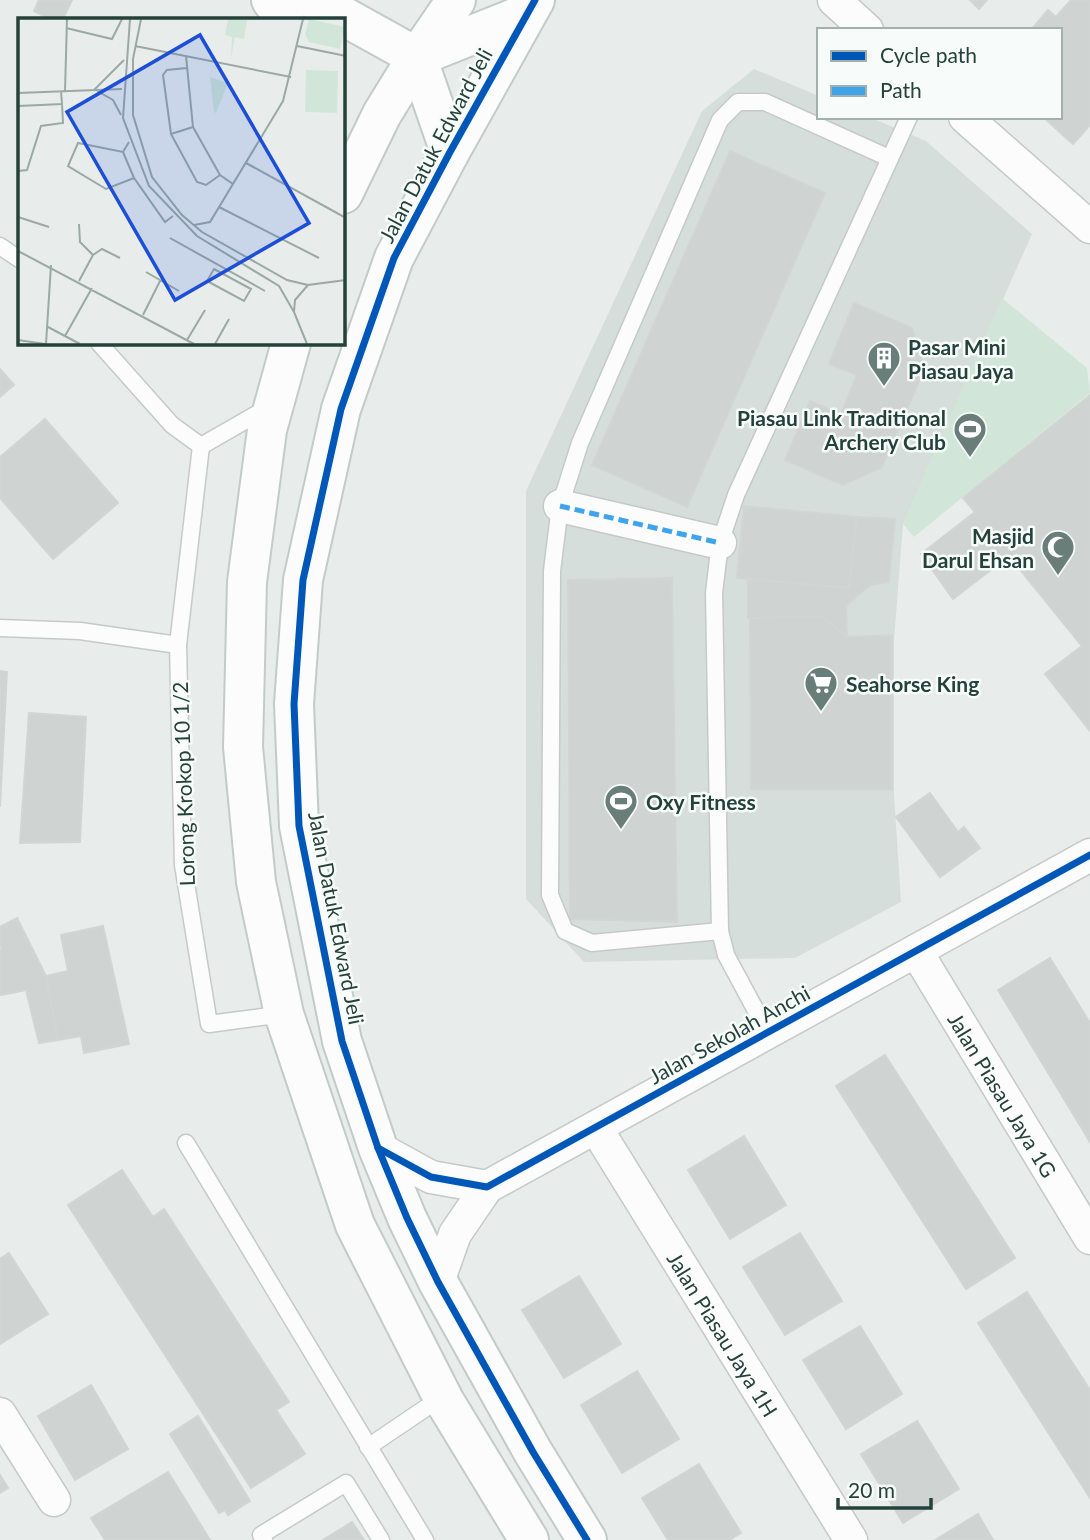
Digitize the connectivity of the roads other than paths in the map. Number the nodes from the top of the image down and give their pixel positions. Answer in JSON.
{"nodes":[{"id":1,"x":271,"y":0,"type":"edge"},
{"id":2,"x":314,"y":0,"type":"edge"},
{"id":3,"x":456,"y":0,"type":"edge"},
{"id":4,"x":834,"y":0,"type":"edge"},
{"id":5,"x":531,"y":6,"type":"edge"},
{"id":6,"x":284,"y":18,"type":"edge"},
{"id":7,"x":865,"y":28,"type":"edge"},
{"id":8,"x":417,"y":57,"type":"junction"},
{"id":9,"x":908,"y":119,"type":"edge"},
{"id":10,"x":967,"y":119,"type":"edge"},
{"id":11,"x":450,"y":152,"type":"junction"},
{"id":12,"x":889,"y":158,"type":"junction"},
{"id":13,"x":345,"y":190,"type":"edge"},
{"id":14,"x":1090,"y":227,"type":"edge"},
{"id":15,"x":0,"y":246,"type":"edge"},
{"id":16,"x":18,"y":258,"type":"edge"},
{"id":17,"x":101,"y":345,"type":"edge"},
{"id":18,"x":290,"y":345,"type":"edge"},
{"id":19,"x":274,"y":404,"type":"junction"},
{"id":20,"x":201,"y":446,"type":"junction"},
{"id":21,"x":560,"y":506,"type":"junction"},
{"id":22,"x":720,"y":542,"type":"junction"},
{"id":23,"x":0,"y":628,"type":"edge"},
{"id":24,"x":178,"y":645,"type":"junction"},
{"id":25,"x":1090,"y":855,"type":"edge"},
{"id":26,"x":720,"y":931,"type":"junction"},
{"id":27,"x":916,"y":951,"type":"junction"},
{"id":28,"x":284,"y":1014,"type":"junction"},
{"id":29,"x":768,"y":1033,"type":"junction"},
{"id":30,"x":596,"y":1128,"type":"junction"},
{"id":31,"x":186,"y":1143,"type":"dead end"},
{"id":32,"x":378,"y":1148,"type":"junction"},
{"id":33,"x":487,"y":1187,"type":"junction"},
{"id":34,"x":1090,"y":1238,"type":"edge"},
{"id":35,"x":438,"y":1282,"type":"junction"},
{"id":36,"x":442,"y":1397,"type":"junction"},
{"id":37,"x":0,"y":1414,"type":"edge"},
{"id":38,"x":368,"y":1447,"type":"junction"},
{"id":39,"x":54,"y":1500,"type":"dead end"},
{"id":40,"x":264,"y":1540,"type":"edge"},
{"id":41,"x":381,"y":1540,"type":"edge"},
{"id":42,"x":425,"y":1540,"type":"edge"},
{"id":43,"x":529,"y":1540,"type":"edge"},
{"id":44,"x":587,"y":1540,"type":"edge"},
{"id":45,"x":851,"y":1540,"type":"edge"}],
"edges":[{"from":1,"to":6,"type":"street"},
{"from":2,"to":8,"type":"street"},
{"from":3,"to":8,"type":"street"},
{"from":4,"to":7,"type":"street"},
{"from":5,"to":8,"type":"street"},
{"from":5,"to":11,"type":"street","name":"Jalan Datuk Edward Jeli"},
{"from":8,"to":11,"type":"street"},
{"from":8,"to":13,"type":"street"},
{"from":9,"to":12,"type":"lane"},
{"from":10,"to":14,"type":"street"},
{"from":11,"to":32,"type":"street","name":"Jalan Datuk Edward Jeli"},
{"from":12,"to":21,"type":"lane"},
{"from":12,"to":22,"type":"lane"},
{"from":15,"to":16,"type":"lane"},
{"from":17,"to":20,"type":"lane"},
{"from":18,"to":19,"type":"street"},
{"from":19,"to":20,"type":"lane"},
{"from":19,"to":28,"type":"street"},
{"from":20,"to":24,"type":"lane"},
{"from":21,"to":22,"type":"street"},
{"from":21,"to":26,"type":"lane"},
{"from":22,"to":26,"type":"lane"},
{"from":23,"to":24,"type":"lane"},
{"from":24,"to":28,"type":"lane","name":"Lorong Krokop 10 1/2"},
{"from":25,"to":27,"type":"street","name":"Jalan Sekolah Anchi"},
{"from":26,"to":29,"type":"lane"},
{"from":27,"to":29,"type":"street","name":"Jalan Sekolah Anchi"},
{"from":27,"to":34,"type":"street","name":"Jalan Piasau Jaya 1G"},
{"from":28,"to":36,"type":"street"},
{"from":29,"to":30,"type":"street","name":"Jalan Sekolah Anchi"},
{"from":30,"to":33,"type":"street","name":"Jalan Sekolah Anchi"},
{"from":30,"to":45,"type":"street","name":"Jalan Piasau Jaya 1H"},
{"from":31,"to":38,"type":"lane"},
{"from":32,"to":33,"type":"street"},
{"from":32,"to":35,"type":"street","name":"Jalan Datuk Edward Jeli"},
{"from":33,"to":35,"type":"street"},
{"from":35,"to":44,"type":"street","name":"Jalan Datuk Edward Jeli"},
{"from":36,"to":38,"type":"lane"},
{"from":36,"to":43,"type":"street"},
{"from":37,"to":39,"type":"street"},
{"from":38,"to":42,"type":"lane"},
{"from":40,"to":41,"type":"lane"}]}
